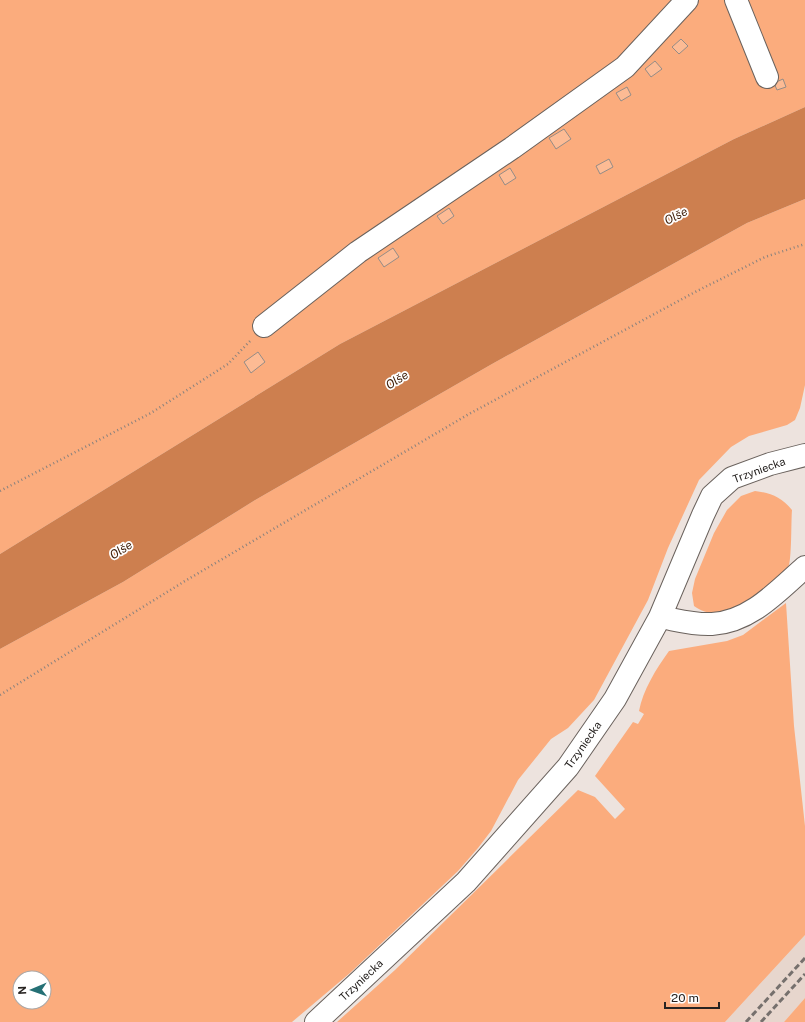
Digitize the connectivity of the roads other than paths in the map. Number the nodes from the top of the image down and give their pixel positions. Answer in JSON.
{"nodes":[{"id":1,"x":687,"y":0,"type":"edge"},
{"id":2,"x":736,"y":0,"type":"edge"},
{"id":3,"x":767,"y":77,"type":"dead end"},
{"id":4,"x":264,"y":326,"type":"road end"},
{"id":5,"x":805,"y":455,"type":"edge"},
{"id":6,"x":805,"y":567,"type":"edge"},
{"id":7,"x":660,"y":617,"type":"junction"},
{"id":8,"x":316,"y":1022,"type":"edge"}],
"edges":[{"from":1,"to":4,"type":"street"},
{"from":2,"to":3,"type":"street"},
{"from":5,"to":7,"type":"street","name":"Trzyniecka"},
{"from":6,"to":7,"type":"street"},
{"from":7,"to":8,"type":"street","name":"Trzyniecka"}]}
